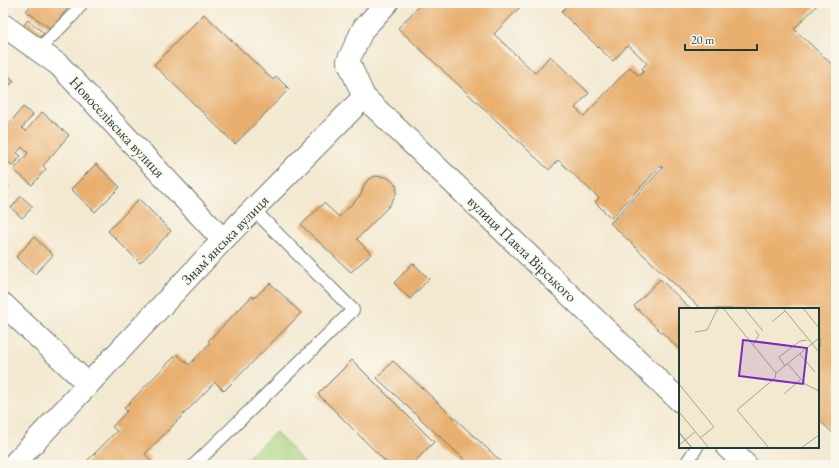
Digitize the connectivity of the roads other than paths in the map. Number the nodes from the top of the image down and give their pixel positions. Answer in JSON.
{"nodes":[{"id":1,"x":82,"y":3,"type":"edge"},
{"id":2,"x":387,"y":3,"type":"edge"},
{"id":3,"x":3,"y":24,"type":"edge"},
{"id":4,"x":38,"y":50,"type":"junction"},
{"id":5,"x":364,"y":97,"type":"junction"},
{"id":6,"x":254,"y":210,"type":"junction"},
{"id":7,"x":223,"y":240,"type":"junction"},
{"id":8,"x":3,"y":304,"type":"edge"},
{"id":9,"x":88,"y":384,"type":"junction"},
{"id":10,"x":679,"y":400,"type":"edge"},
{"id":11,"x":695,"y":448,"type":"edge"},
{"id":12,"x":728,"y":448,"type":"edge"},
{"id":13,"x":13,"y":465,"type":"edge"},
{"id":14,"x":194,"y":465,"type":"edge"},
{"id":15,"x":685,"y":465,"type":"edge"},
{"id":16,"x":746,"y":465,"type":"edge"}],
"edges":[{"from":1,"to":4,"type":"lane"},
{"from":2,"to":5,"type":"street"},
{"from":3,"to":4,"type":"street","name":"Новоселівська вулиця"},
{"from":4,"to":7,"type":"street","name":"Новоселівська вулиця"},
{"from":5,"to":6,"type":"street","name":"Знамʼянська вулиця"},
{"from":5,"to":10,"type":"street","name":"вулиця Павла Вірського"},
{"from":6,"to":7,"type":"street","name":"Знамʼянська вулиця"},
{"from":6,"to":14,"type":"lane"},
{"from":7,"to":9,"type":"street","name":"Знамʼянська вулиця"},
{"from":8,"to":9,"type":"street"},
{"from":9,"to":13,"type":"street","name":"Знамʼянська вулиця"},
{"from":11,"to":15,"type":"lane"},
{"from":12,"to":16,"type":"street"}]}
